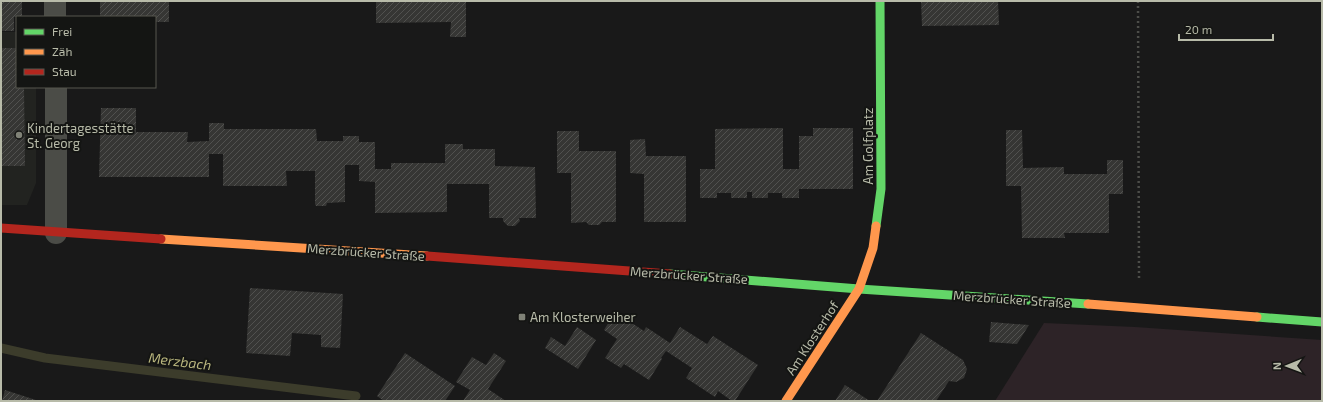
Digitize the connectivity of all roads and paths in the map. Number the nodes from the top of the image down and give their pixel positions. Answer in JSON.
{"nodes":[{"id":1,"x":55,"y":1,"type":"edge"},
{"id":2,"x":880,"y":1,"type":"edge"},
{"id":3,"x":1138,"y":1,"type":"edge"},
{"id":4,"x":56,"y":16,"type":"edge"},
{"id":5,"x":56,"y":88,"type":"edge"},
{"id":6,"x":1,"y":228,"type":"edge"},
{"id":7,"x":56,"y":233,"type":"junction"},
{"id":8,"x":859,"y":289,"type":"junction"},
{"id":9,"x":1140,"y":307,"type":"junction"},
{"id":10,"x":1322,"y":322,"type":"edge"},
{"id":11,"x":786,"y":401,"type":"edge"}],
"edges":[{"from":1,"to":4,"type":"street"},
{"from":2,"to":8,"type":"street","name":"Am Golfplatz"},
{"from":3,"to":9,"type":"path"},
{"from":5,"to":7,"type":"street"},
{"from":6,"to":7,"type":"street","name":"Merzbrücker Straße"},
{"from":7,"to":8,"type":"street","name":"Merzbrücker Straße"},
{"from":8,"to":9,"type":"street","name":"Merzbrücker Straße"},
{"from":8,"to":11,"type":"street","name":"Am Klosterhof"},
{"from":9,"to":10,"type":"street","name":"Merzbrücker Straße"}]}
